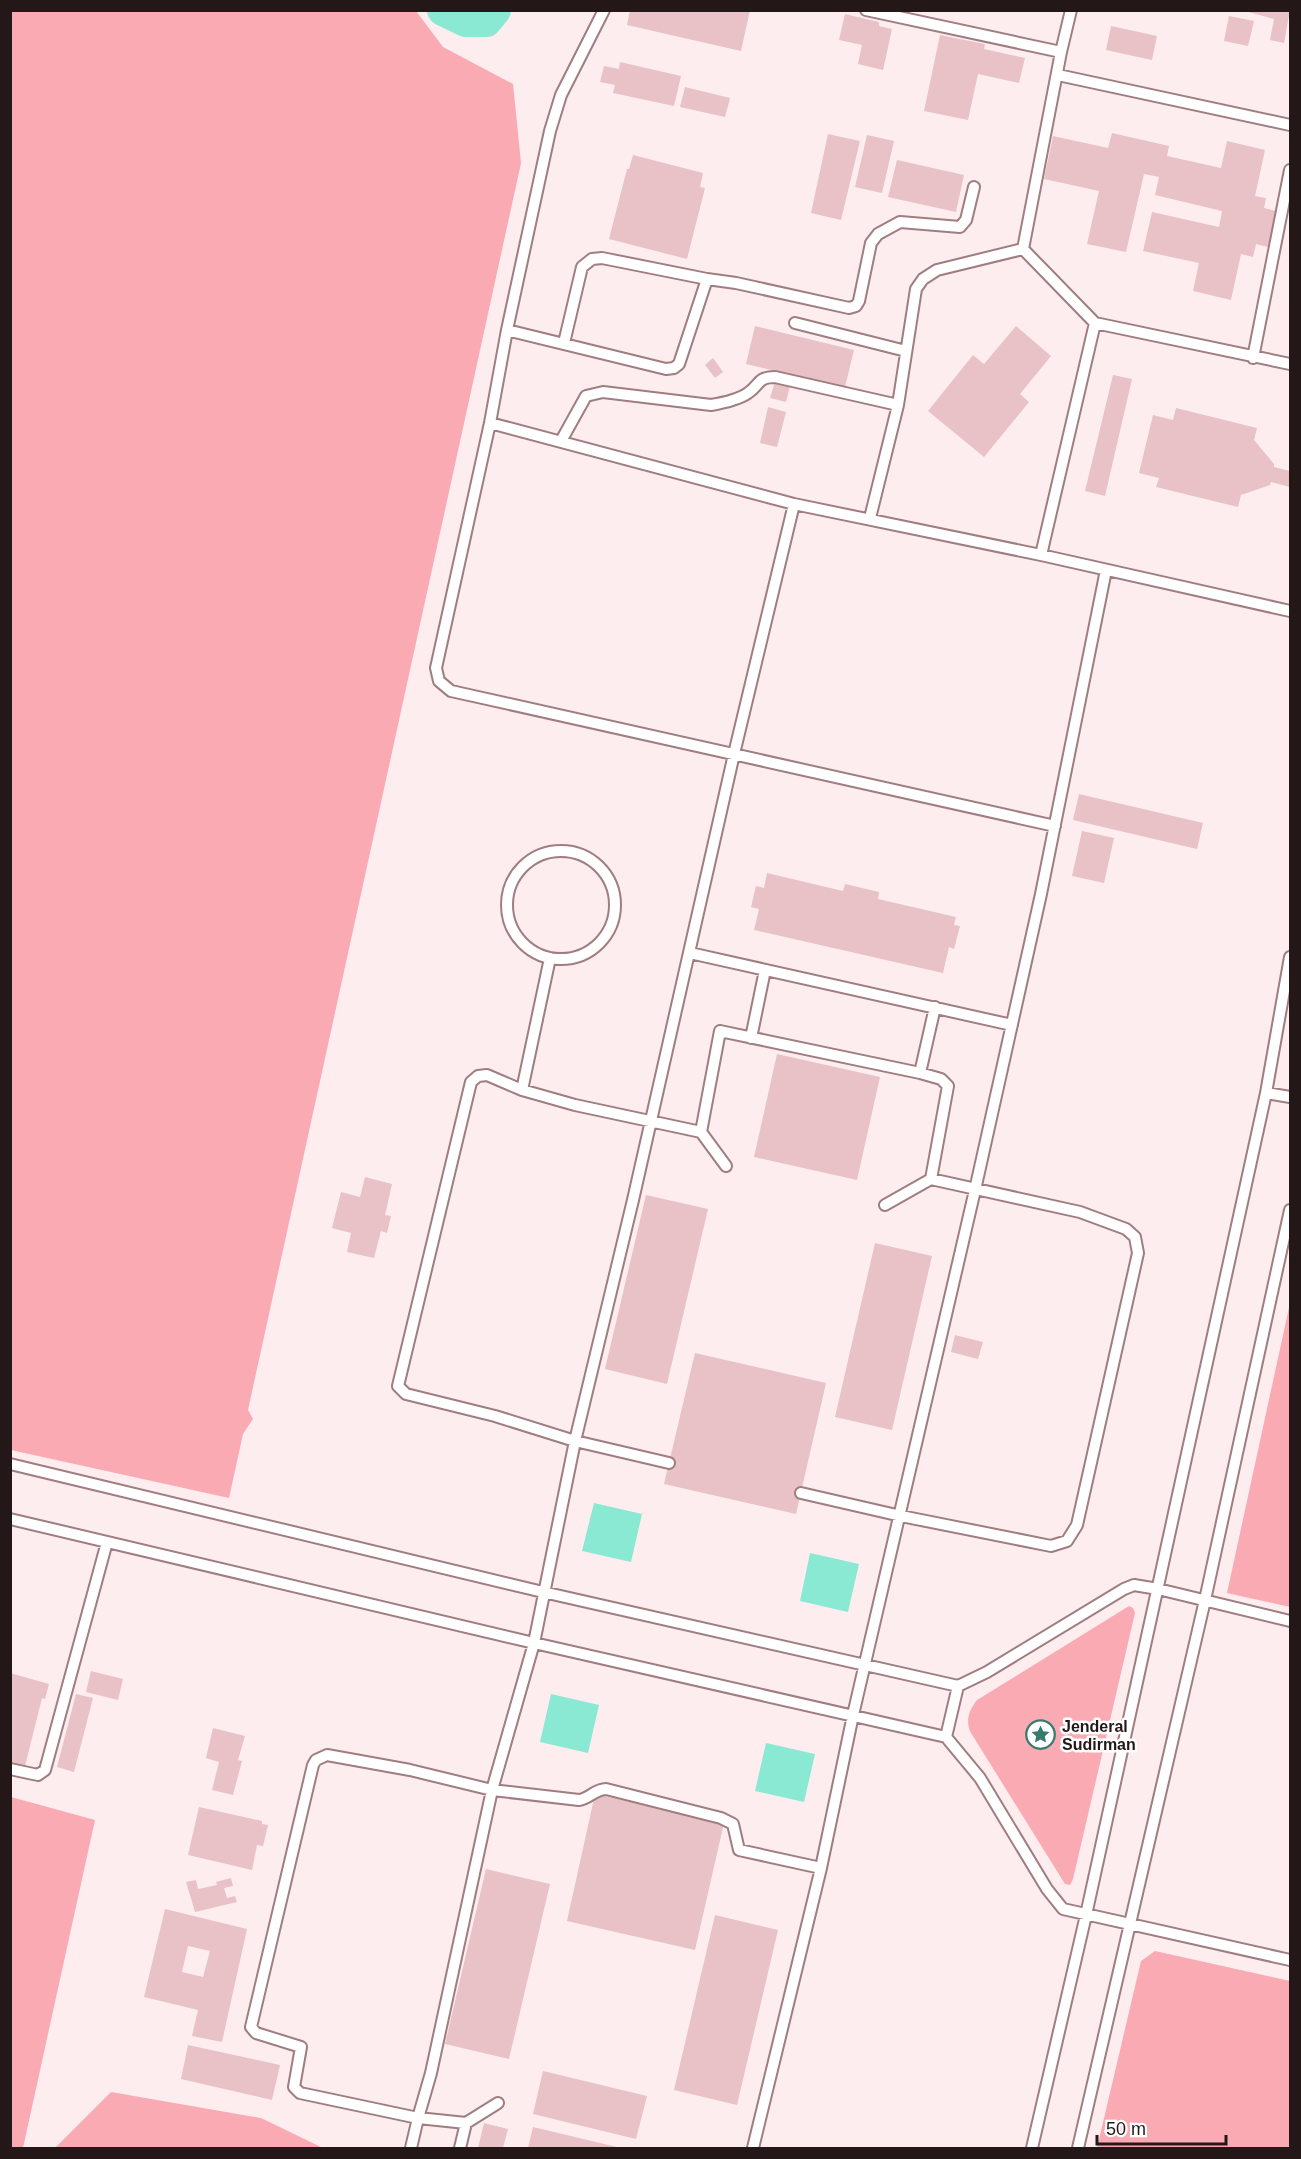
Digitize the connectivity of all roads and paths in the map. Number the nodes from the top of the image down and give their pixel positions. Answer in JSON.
{"nodes":[{"id":1,"x":604,"y":10,"type":"edge"},
{"id":2,"x":866,"y":10,"type":"edge"},
{"id":3,"x":1071,"y":10,"type":"edge"},
{"id":4,"x":1061,"y":52,"type":"junction"},
{"id":5,"x":1058,"y":75,"type":"junction"},
{"id":6,"x":1290,"y":125,"type":"edge"},
{"id":7,"x":1290,"y":170,"type":"edge"},
{"id":8,"x":974,"y":188,"type":"dead end"},
{"id":9,"x":1023,"y":249,"type":"junction"},
{"id":10,"x":707,"y":279,"type":"junction"},
{"id":11,"x":795,"y":323,"type":"dead end"},
{"id":12,"x":1095,"y":323,"type":"junction"},
{"id":13,"x":507,"y":330,"type":"junction"},
{"id":14,"x":564,"y":343,"type":"junction"},
{"id":15,"x":906,"y":351,"type":"junction"},
{"id":16,"x":1253,"y":358,"type":"junction"},
{"id":17,"x":1290,"y":364,"type":"edge"},
{"id":18,"x":898,"y":405,"type":"junction"},
{"id":19,"x":490,"y":423,"type":"junction"},
{"id":20,"x":561,"y":441,"type":"junction"},
{"id":21,"x":794,"y":504,"type":"junction"},
{"id":22,"x":870,"y":518,"type":"junction"},
{"id":23,"x":1041,"y":555,"type":"junction"},
{"id":24,"x":1106,"y":570,"type":"junction"},
{"id":25,"x":1290,"y":611,"type":"edge"},
{"id":26,"x":735,"y":754,"type":"junction"},
{"id":27,"x":1055,"y":826,"type":"junction"},
{"id":28,"x":690,"y":953,"type":"junction"},
{"id":29,"x":1290,"y":957,"type":"edge"},
{"id":30,"x":550,"y":958,"type":"junction"},
{"id":31,"x":765,"y":970,"type":"junction"},
{"id":32,"x":934,"y":1007,"type":"junction"},
{"id":33,"x":1012,"y":1025,"type":"junction"},
{"id":34,"x":751,"y":1038,"type":"junction"},
{"id":35,"x":920,"y":1073,"type":"junction"},
{"id":36,"x":522,"y":1090,"type":"junction"},
{"id":37,"x":1266,"y":1093,"type":"junction"},
{"id":38,"x":1290,"y":1097,"type":"edge"},
{"id":39,"x":651,"y":1120,"type":"junction"},
{"id":40,"x":702,"y":1132,"type":"junction"},
{"id":41,"x":726,"y":1166,"type":"dead end"},
{"id":42,"x":931,"y":1179,"type":"junction"},
{"id":43,"x":975,"y":1190,"type":"junction"},
{"id":44,"x":885,"y":1206,"type":"dead end"},
{"id":45,"x":1290,"y":1210,"type":"edge"},
{"id":46,"x":575,"y":1441,"type":"junction"},
{"id":47,"x":669,"y":1463,"type":"dead end"},
{"id":48,"x":10,"y":1464,"type":"edge"},
{"id":49,"x":801,"y":1493,"type":"dead end"},
{"id":50,"x":901,"y":1516,"type":"junction"},
{"id":51,"x":10,"y":1519,"type":"edge"},
{"id":52,"x":107,"y":1542,"type":"junction"},
{"id":53,"x":1158,"y":1588,"type":"junction"},
{"id":54,"x":543,"y":1592,"type":"junction"},
{"id":55,"x":1205,"y":1600,"type":"junction"},
{"id":56,"x":1290,"y":1621,"type":"edge"},
{"id":57,"x":534,"y":1643,"type":"junction"},
{"id":58,"x":865,"y":1665,"type":"junction"},
{"id":59,"x":958,"y":1686,"type":"junction"},
{"id":60,"x":854,"y":1715,"type":"junction"},
{"id":61,"x":946,"y":1737,"type":"junction"},
{"id":62,"x":10,"y":1769,"type":"edge"},
{"id":63,"x":492,"y":1790,"type":"junction"},
{"id":64,"x":820,"y":1868,"type":"junction"},
{"id":65,"x":1086,"y":1915,"type":"junction"},
{"id":66,"x":1130,"y":1924,"type":"junction"},
{"id":67,"x":1290,"y":1960,"type":"edge"},
{"id":68,"x":498,"y":2103,"type":"dead end"},
{"id":69,"x":418,"y":2118,"type":"junction"},
{"id":70,"x":465,"y":2123,"type":"junction"},
{"id":71,"x":411,"y":2148,"type":"edge"},
{"id":72,"x":460,"y":2148,"type":"edge"},
{"id":73,"x":753,"y":2148,"type":"edge"},
{"id":74,"x":1032,"y":2148,"type":"edge"},
{"id":75,"x":1078,"y":2148,"type":"edge"}],
"edges":[{"from":1,"to":13,"type":"lane"},
{"from":2,"to":4,"type":"lane"},
{"from":3,"to":4,"type":"lane"},
{"from":4,"to":5,"type":"lane"},
{"from":5,"to":6,"type":"lane"},
{"from":5,"to":9,"type":"lane"},
{"from":7,"to":16,"type":"lane"},
{"from":8,"to":10,"type":"lane"},
{"from":9,"to":12,"type":"lane"},
{"from":9,"to":15,"type":"lane"},
{"from":10,"to":14,"type":"lane"},
{"from":10,"to":14,"type":"lane"},
{"from":11,"to":15,"type":"lane"},
{"from":12,"to":16,"type":"lane"},
{"from":12,"to":23,"type":"lane"},
{"from":13,"to":14,"type":"lane"},
{"from":13,"to":19,"type":"lane"},
{"from":15,"to":18,"type":"lane"},
{"from":16,"to":17,"type":"lane"},
{"from":18,"to":20,"type":"lane"},
{"from":18,"to":22,"type":"lane"},
{"from":19,"to":20,"type":"lane"},
{"from":19,"to":26,"type":"lane"},
{"from":20,"to":21,"type":"lane"},
{"from":21,"to":22,"type":"lane"},
{"from":21,"to":26,"type":"lane"},
{"from":22,"to":23,"type":"lane"},
{"from":23,"to":24,"type":"lane"},
{"from":24,"to":25,"type":"lane"},
{"from":24,"to":27,"type":"lane"},
{"from":26,"to":27,"type":"lane"},
{"from":26,"to":28,"type":"lane"},
{"from":27,"to":33,"type":"lane"},
{"from":28,"to":31,"type":"lane"},
{"from":28,"to":39,"type":"lane"},
{"from":29,"to":37,"type":"lane"},
{"from":30,"to":30,"type":"lane"},
{"from":30,"to":36,"type":"lane"},
{"from":31,"to":32,"type":"lane"},
{"from":31,"to":34,"type":"lane"},
{"from":32,"to":33,"type":"lane"},
{"from":32,"to":35,"type":"lane"},
{"from":33,"to":43,"type":"lane"},
{"from":34,"to":35,"type":"lane"},
{"from":34,"to":40,"type":"lane"},
{"from":35,"to":42,"type":"lane"},
{"from":36,"to":39,"type":"lane"},
{"from":36,"to":46,"type":"lane"},
{"from":37,"to":38,"type":"lane"},
{"from":37,"to":53,"type":"lane"},
{"from":39,"to":40,"type":"lane"},
{"from":39,"to":46,"type":"lane"},
{"from":40,"to":41,"type":"lane"},
{"from":42,"to":43,"type":"lane"},
{"from":42,"to":44,"type":"lane"},
{"from":43,"to":50,"type":"lane"},
{"from":43,"to":50,"type":"lane"},
{"from":45,"to":55,"type":"lane"},
{"from":46,"to":47,"type":"lane"},
{"from":46,"to":54,"type":"lane"},
{"from":48,"to":54,"type":"lane"},
{"from":49,"to":50,"type":"lane"},
{"from":50,"to":58,"type":"lane"},
{"from":51,"to":52,"type":"lane"},
{"from":52,"to":57,"type":"lane"},
{"from":52,"to":62,"type":"lane"},
{"from":53,"to":55,"type":"lane"},
{"from":53,"to":59,"type":"lane"},
{"from":53,"to":65,"type":"lane"},
{"from":54,"to":57,"type":"lane"},
{"from":54,"to":58,"type":"lane"},
{"from":55,"to":56,"type":"lane"},
{"from":55,"to":66,"type":"lane"},
{"from":57,"to":60,"type":"lane"},
{"from":57,"to":63,"type":"lane"},
{"from":58,"to":59,"type":"lane"},
{"from":58,"to":60,"type":"lane"},
{"from":59,"to":61,"type":"lane"},
{"from":60,"to":61,"type":"lane"},
{"from":60,"to":64,"type":"lane"},
{"from":61,"to":65,"type":"lane"},
{"from":63,"to":64,"type":"lane"},
{"from":63,"to":69,"type":"lane"},
{"from":63,"to":69,"type":"lane"},
{"from":64,"to":73,"type":"lane"},
{"from":65,"to":66,"type":"lane"},
{"from":65,"to":74,"type":"lane"},
{"from":66,"to":67,"type":"lane"},
{"from":66,"to":75,"type":"lane"},
{"from":68,"to":70,"type":"lane"},
{"from":69,"to":70,"type":"lane"},
{"from":69,"to":71,"type":"lane"},
{"from":70,"to":72,"type":"lane"}]}
